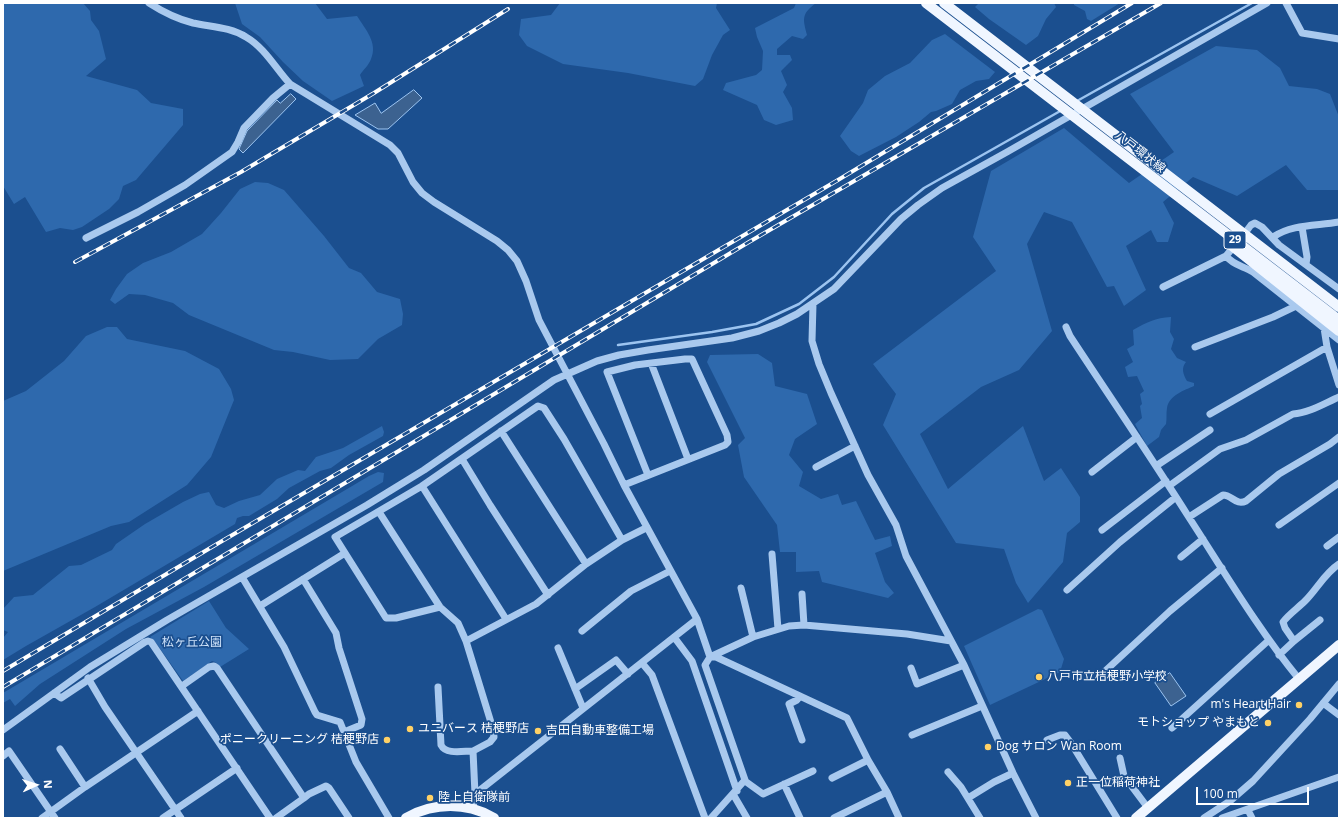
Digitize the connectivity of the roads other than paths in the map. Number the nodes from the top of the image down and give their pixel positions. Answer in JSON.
{"nodes":[{"id":1,"x":149,"y":3,"type":"edge"},
{"id":2,"x":926,"y":3,"type":"edge"},
{"id":3,"x":944,"y":3,"type":"edge"},
{"id":4,"x":1268,"y":3,"type":"edge"},
{"id":5,"x":1286,"y":3,"type":"edge"},
{"id":6,"x":1339,"y":39,"type":"edge"},
{"id":7,"x":290,"y":84,"type":"junction"},
{"id":8,"x":1170,"y":191,"type":"junction"},
{"id":9,"x":1191,"y":192,"type":"junction"},
{"id":10,"x":1339,"y":222,"type":"edge"},
{"id":11,"x":1302,"y":227,"type":"junction"},
{"id":12,"x":1273,"y":237,"type":"junction"},
{"id":13,"x":86,"y":238,"type":"dead end"},
{"id":14,"x":1227,"y":254,"type":"junction"},
{"id":15,"x":1306,"y":264,"type":"junction"},
{"id":16,"x":1163,"y":287,"type":"dead end"},
{"id":17,"x":1339,"y":289,"type":"edge"},
{"id":18,"x":1339,"y":300,"type":"edge"},
{"id":19,"x":813,"y":304,"type":"junction"},
{"id":20,"x":1296,"y":306,"type":"junction"},
{"id":21,"x":1339,"y":307,"type":"edge"},
{"id":22,"x":1339,"y":320,"type":"edge"},
{"id":23,"x":1066,"y":327,"type":"dead end"},
{"id":24,"x":1324,"y":328,"type":"junction"},
{"id":25,"x":1339,"y":331,"type":"edge"},
{"id":26,"x":1339,"y":340,"type":"edge"},
{"id":27,"x":1195,"y":347,"type":"dead end"},
{"id":28,"x":1327,"y":348,"type":"junction"},
{"id":29,"x":650,"y":363,"type":"junction"},
{"id":30,"x":566,"y":374,"type":"junction"},
{"id":31,"x":1339,"y":385,"type":"edge"},
{"id":32,"x":1339,"y":397,"type":"edge"},
{"id":33,"x":1210,"y":414,"type":"dead end"},
{"id":34,"x":1210,"y":430,"type":"dead end"},
{"id":35,"x":501,"y":431,"type":"junction"},
{"id":36,"x":1137,"y":437,"type":"junction"},
{"id":37,"x":1339,"y":437,"type":"edge"},
{"id":38,"x":855,"y":446,"type":"junction"},
{"id":39,"x":462,"y":459,"type":"junction"},
{"id":40,"x":688,"y":459,"type":"junction"},
{"id":41,"x":1156,"y":466,"type":"junction"},
{"id":42,"x":816,"y":467,"type":"dead end"},
{"id":43,"x":1092,"y":472,"type":"dead end"},
{"id":44,"x":648,"y":475,"type":"junction"},
{"id":45,"x":1167,"y":483,"type":"junction"},
{"id":46,"x":1339,"y":483,"type":"edge"},
{"id":47,"x":624,"y":485,"type":"junction"},
{"id":48,"x":422,"y":486,"type":"junction"},
{"id":49,"x":1176,"y":497,"type":"junction"},
{"id":50,"x":379,"y":512,"type":"junction"},
{"id":51,"x":1190,"y":518,"type":"junction"},
{"id":52,"x":1279,"y":525,"type":"dead end"},
{"id":53,"x":646,"y":528,"type":"junction"},
{"id":54,"x":1102,"y":530,"type":"dead end"},
{"id":55,"x":1339,"y":537,"type":"edge"},
{"id":56,"x":1203,"y":539,"type":"junction"},
{"id":57,"x":622,"y":540,"type":"junction"},
{"id":58,"x":1327,"y":546,"type":"dead end"},
{"id":59,"x":345,"y":553,"type":"junction"},
{"id":60,"x":772,"y":554,"type":"dead end"},
{"id":61,"x":1181,"y":557,"type":"dead end"},
{"id":62,"x":586,"y":564,"type":"junction"},
{"id":63,"x":1339,"y":564,"type":"edge"},
{"id":64,"x":1222,"y":568,"type":"junction"},
{"id":65,"x":670,"y":571,"type":"junction"},
{"id":66,"x":242,"y":577,"type":"junction"},
{"id":67,"x":303,"y":579,"type":"junction"},
{"id":68,"x":741,"y":588,"type":"dead end"},
{"id":69,"x":1067,"y":590,"type":"dead end"},
{"id":70,"x":802,"y":594,"type":"dead end"},
{"id":71,"x":548,"y":595,"type":"junction"},
{"id":72,"x":260,"y":606,"type":"junction"},
{"id":73,"x":440,"y":607,"type":"junction"},
{"id":74,"x":506,"y":619,"type":"junction"},
{"id":75,"x":696,"y":619,"type":"junction"},
{"id":76,"x":1320,"y":620,"type":"dead end"},
{"id":77,"x":804,"y":625,"type":"junction"},
{"id":78,"x":778,"y":629,"type":"junction"},
{"id":79,"x":582,"y":631,"type":"dead end"},
{"id":80,"x":674,"y":637,"type":"junction"},
{"id":81,"x":753,"y":637,"type":"junction"},
{"id":82,"x":1269,"y":640,"type":"junction"},
{"id":83,"x":466,"y":641,"type":"junction"},
{"id":84,"x":951,"y":641,"type":"junction"},
{"id":85,"x":1294,"y":641,"type":"junction"},
{"id":86,"x":1339,"y":645,"type":"edge"},
{"id":87,"x":558,"y":648,"type":"dead end"},
{"id":88,"x":1279,"y":655,"type":"junction"},
{"id":89,"x":710,"y":657,"type":"junction"},
{"id":90,"x":642,"y":663,"type":"junction"},
{"id":91,"x":964,"y":665,"type":"junction"},
{"id":92,"x":911,"y":668,"type":"dead end"},
{"id":93,"x":1102,"y":673,"type":"dead end"},
{"id":94,"x":628,"y":674,"type":"junction"},
{"id":95,"x":88,"y":678,"type":"junction"},
{"id":96,"x":1299,"y":679,"type":"junction"},
{"id":97,"x":1339,"y":684,"type":"edge"},
{"id":98,"x":182,"y":686,"type":"junction"},
{"id":99,"x":438,"y":687,"type":"dead end"},
{"id":100,"x":575,"y":689,"type":"junction"},
{"id":101,"x":54,"y":693,"type":"junction"},
{"id":102,"x":800,"y":696,"type":"junction"},
{"id":103,"x":1323,"y":703,"type":"junction"},
{"id":104,"x":982,"y":706,"type":"junction"},
{"id":105,"x":583,"y":708,"type":"junction"},
{"id":106,"x":198,"y":711,"type":"junction"},
{"id":107,"x":1339,"y":715,"type":"edge"},
{"id":108,"x":1172,"y":728,"type":"dead end"},
{"id":109,"x":3,"y":730,"type":"edge"},
{"id":110,"x":344,"y":732,"type":"junction"},
{"id":111,"x":912,"y":735,"type":"dead end"},
{"id":112,"x":802,"y":740,"type":"dead end"},
{"id":113,"x":1048,"y":740,"type":"dead end"},
{"id":114,"x":60,"y":749,"type":"dead end"},
{"id":115,"x":473,"y":751,"type":"junction"},
{"id":116,"x":136,"y":753,"type":"junction"},
{"id":117,"x":3,"y":756,"type":"edge"},
{"id":118,"x":1120,"y":758,"type":"dead end"},
{"id":119,"x":868,"y":760,"type":"junction"},
{"id":120,"x":237,"y":768,"type":"junction"},
{"id":121,"x":813,"y":771,"type":"dead end"},
{"id":122,"x":948,"y":772,"type":"dead end"},
{"id":123,"x":1013,"y":773,"type":"junction"},
{"id":124,"x":1339,"y":777,"type":"edge"},
{"id":125,"x":832,"y":778,"type":"dead end"},
{"id":126,"x":745,"y":781,"type":"junction"},
{"id":127,"x":784,"y":784,"type":"junction"},
{"id":128,"x":85,"y":787,"type":"junction"},
{"id":129,"x":886,"y":792,"type":"junction"},
{"id":130,"x":735,"y":793,"type":"junction"},
{"id":131,"x":474,"y":794,"type":"junction"},
{"id":132,"x":304,"y":798,"type":"junction"},
{"id":133,"x":968,"y":798,"type":"junction"},
{"id":134,"x":473,"y":808,"type":"junction"},
{"id":135,"x":1148,"y":808,"type":"junction"},
{"id":136,"x":175,"y":810,"type":"junction"},
{"id":137,"x":1248,"y":810,"type":"junction"},
{"id":138,"x":53,"y":815,"type":"edge"},
{"id":139,"x":1033,"y":817,"type":"edge"},
{"id":140,"x":42,"y":818,"type":"edge"},
{"id":141,"x":163,"y":818,"type":"edge"},
{"id":142,"x":181,"y":818,"type":"edge"},
{"id":143,"x":270,"y":818,"type":"edge"},
{"id":144,"x":276,"y":818,"type":"edge"},
{"id":145,"x":348,"y":818,"type":"edge"},
{"id":146,"x":389,"y":818,"type":"edge"},
{"id":147,"x":406,"y":818,"type":"edge"},
{"id":148,"x":494,"y":818,"type":"edge"},
{"id":149,"x":705,"y":818,"type":"edge"},
{"id":150,"x":711,"y":818,"type":"edge"},
{"id":151,"x":747,"y":818,"type":"edge"},
{"id":152,"x":800,"y":818,"type":"edge"},
{"id":153,"x":834,"y":818,"type":"edge"},
{"id":154,"x":899,"y":818,"type":"edge"},
{"id":155,"x":980,"y":818,"type":"edge"},
{"id":156,"x":1117,"y":818,"type":"edge"},
{"id":157,"x":1136,"y":818,"type":"edge"},
{"id":158,"x":1204,"y":818,"type":"edge"},
{"id":159,"x":1225,"y":818,"type":"edge"},
{"id":160,"x":1252,"y":818,"type":"edge"}],
"edges":[{"from":1,"to":7,"type":"street"},
{"from":2,"to":8,"type":"main road","name":"八戸環状線","number":"29"},
{"from":3,"to":9,"type":"main road","name":"八戸環状線","number":"29"},
{"from":4,"to":19,"type":"street"},
{"from":5,"to":6,"type":"street"},
{"from":7,"to":13,"type":"street"},
{"from":7,"to":30,"type":"street"},
{"from":8,"to":22,"type":"main road","name":"八戸環状線","number":"29"},
{"from":8,"to":25,"type":"main road","number":"29"},
{"from":9,"to":18,"type":"main road","number":"29"},
{"from":9,"to":21,"type":"main road","name":"八戸環状線","number":"29"},
{"from":10,"to":11,"type":"street"},
{"from":11,"to":12,"type":"street"},
{"from":11,"to":15,"type":"street"},
{"from":12,"to":14,"type":"street"},
{"from":12,"to":15,"type":"street"},
{"from":14,"to":16,"type":"street"},
{"from":14,"to":20,"type":"street"},
{"from":15,"to":17,"type":"street"},
{"from":19,"to":30,"type":"street"},
{"from":19,"to":38,"type":"street"},
{"from":20,"to":24,"type":"street"},
{"from":20,"to":27,"type":"street"},
{"from":23,"to":36,"type":"street"},
{"from":24,"to":26,"type":"street"},
{"from":24,"to":28,"type":"street"},
{"from":28,"to":31,"type":"street"},
{"from":28,"to":33,"type":"street"},
{"from":29,"to":40,"type":"street"},
{"from":29,"to":40,"type":"street"},
{"from":29,"to":44,"type":"street"},
{"from":30,"to":47,"type":"street"},
{"from":30,"to":66,"type":"street"},
{"from":32,"to":45,"type":"street"},
{"from":34,"to":41,"type":"street"},
{"from":35,"to":39,"type":"street"},
{"from":35,"to":57,"type":"street"},
{"from":35,"to":62,"type":"street"},
{"from":36,"to":41,"type":"street"},
{"from":36,"to":43,"type":"street"},
{"from":37,"to":51,"type":"street"},
{"from":38,"to":42,"type":"street"},
{"from":38,"to":84,"type":"street"},
{"from":39,"to":48,"type":"street"},
{"from":39,"to":71,"type":"street"},
{"from":40,"to":44,"type":"street"},
{"from":41,"to":45,"type":"street"},
{"from":44,"to":47,"type":"street"},
{"from":45,"to":49,"type":"street"},
{"from":45,"to":54,"type":"street"},
{"from":46,"to":52,"type":"street"},
{"from":47,"to":53,"type":"street"},
{"from":48,"to":50,"type":"street"},
{"from":48,"to":74,"type":"street"},
{"from":49,"to":51,"type":"street"},
{"from":49,"to":69,"type":"street"},
{"from":50,"to":59,"type":"street"},
{"from":50,"to":73,"type":"street"},
{"from":51,"to":56,"type":"street"},
{"from":53,"to":57,"type":"street"},
{"from":53,"to":65,"type":"street"},
{"from":55,"to":58,"type":"street"},
{"from":56,"to":61,"type":"street"},
{"from":56,"to":64,"type":"street"},
{"from":57,"to":62,"type":"street"},
{"from":59,"to":67,"type":"street"},
{"from":59,"to":73,"type":"street"},
{"from":60,"to":78,"type":"street"},
{"from":62,"to":71,"type":"street"},
{"from":63,"to":85,"type":"street"},
{"from":64,"to":82,"type":"street"},
{"from":64,"to":93,"type":"street"},
{"from":65,"to":75,"type":"street"},
{"from":65,"to":79,"type":"street"},
{"from":66,"to":72,"type":"street"},
{"from":66,"to":101,"type":"street"},
{"from":67,"to":72,"type":"street"},
{"from":67,"to":110,"type":"street"},
{"from":68,"to":81,"type":"street"},
{"from":70,"to":77,"type":"street"},
{"from":71,"to":74,"type":"street"},
{"from":72,"to":110,"type":"street"},
{"from":73,"to":83,"type":"street"},
{"from":74,"to":83,"type":"street"},
{"from":75,"to":80,"type":"street"},
{"from":75,"to":89,"type":"street"},
{"from":76,"to":85,"type":"street"},
{"from":77,"to":78,"type":"street"},
{"from":77,"to":84,"type":"street"},
{"from":78,"to":81,"type":"street"},
{"from":80,"to":90,"type":"street"},
{"from":80,"to":130,"type":"street"},
{"from":81,"to":89,"type":"street"},
{"from":82,"to":88,"type":"street"},
{"from":82,"to":108,"type":"street"},
{"from":83,"to":115,"type":"street"},
{"from":84,"to":91,"type":"street"},
{"from":85,"to":88,"type":"street"},
{"from":86,"to":96,"type":"main road"},
{"from":87,"to":100,"type":"street"},
{"from":88,"to":96,"type":"street"},
{"from":89,"to":102,"type":"street"},
{"from":89,"to":126,"type":"street"},
{"from":90,"to":94,"type":"street"},
{"from":90,"to":149,"type":"street"},
{"from":91,"to":92,"type":"street"},
{"from":91,"to":104,"type":"street"},
{"from":94,"to":100,"type":"street"},
{"from":94,"to":105,"type":"street"},
{"from":95,"to":98,"type":"street"},
{"from":95,"to":101,"type":"street"},
{"from":95,"to":116,"type":"street"},
{"from":96,"to":135,"type":"main road"},
{"from":97,"to":103,"type":"street"},
{"from":98,"to":106,"type":"street"},
{"from":98,"to":132,"type":"street"},
{"from":99,"to":115,"type":"street"},
{"from":100,"to":105,"type":"street"},
{"from":101,"to":109,"type":"street"},
{"from":102,"to":112,"type":"street"},
{"from":102,"to":119,"type":"street"},
{"from":103,"to":107,"type":"street"},
{"from":103,"to":158,"type":"street"},
{"from":104,"to":111,"type":"street"},
{"from":104,"to":123,"type":"street"},
{"from":105,"to":131,"type":"street"},
{"from":106,"to":116,"type":"street"},
{"from":106,"to":120,"type":"street"},
{"from":110,"to":146,"type":"street"},
{"from":113,"to":156,"type":"street"},
{"from":114,"to":128,"type":"street"},
{"from":115,"to":131,"type":"street"},
{"from":116,"to":128,"type":"street"},
{"from":116,"to":136,"type":"street"},
{"from":117,"to":138,"type":"street"},
{"from":118,"to":135,"type":"street"},
{"from":119,"to":125,"type":"street"},
{"from":119,"to":129,"type":"street"},
{"from":120,"to":136,"type":"street"},
{"from":120,"to":143,"type":"street"},
{"from":121,"to":127,"type":"street"},
{"from":122,"to":133,"type":"street"},
{"from":123,"to":133,"type":"street"},
{"from":123,"to":139,"type":"street"},
{"from":124,"to":137,"type":"street"},
{"from":126,"to":127,"type":"street"},
{"from":126,"to":130,"type":"street"},
{"from":127,"to":152,"type":"street"},
{"from":128,"to":138,"type":"street"},
{"from":129,"to":153,"type":"street"},
{"from":129,"to":154,"type":"street"},
{"from":130,"to":150,"type":"street"},
{"from":130,"to":151,"type":"street"},
{"from":131,"to":134,"type":"street"},
{"from":132,"to":144,"type":"street"},
{"from":132,"to":145,"type":"street"},
{"from":133,"to":155,"type":"street"},
{"from":134,"to":147,"type":"main road"},
{"from":134,"to":148,"type":"main road"},
{"from":135,"to":157,"type":"main road"},
{"from":136,"to":141,"type":"street"},
{"from":136,"to":142,"type":"street"},
{"from":137,"to":159,"type":"street"},
{"from":137,"to":160,"type":"street"},
{"from":138,"to":140,"type":"street"}]}
